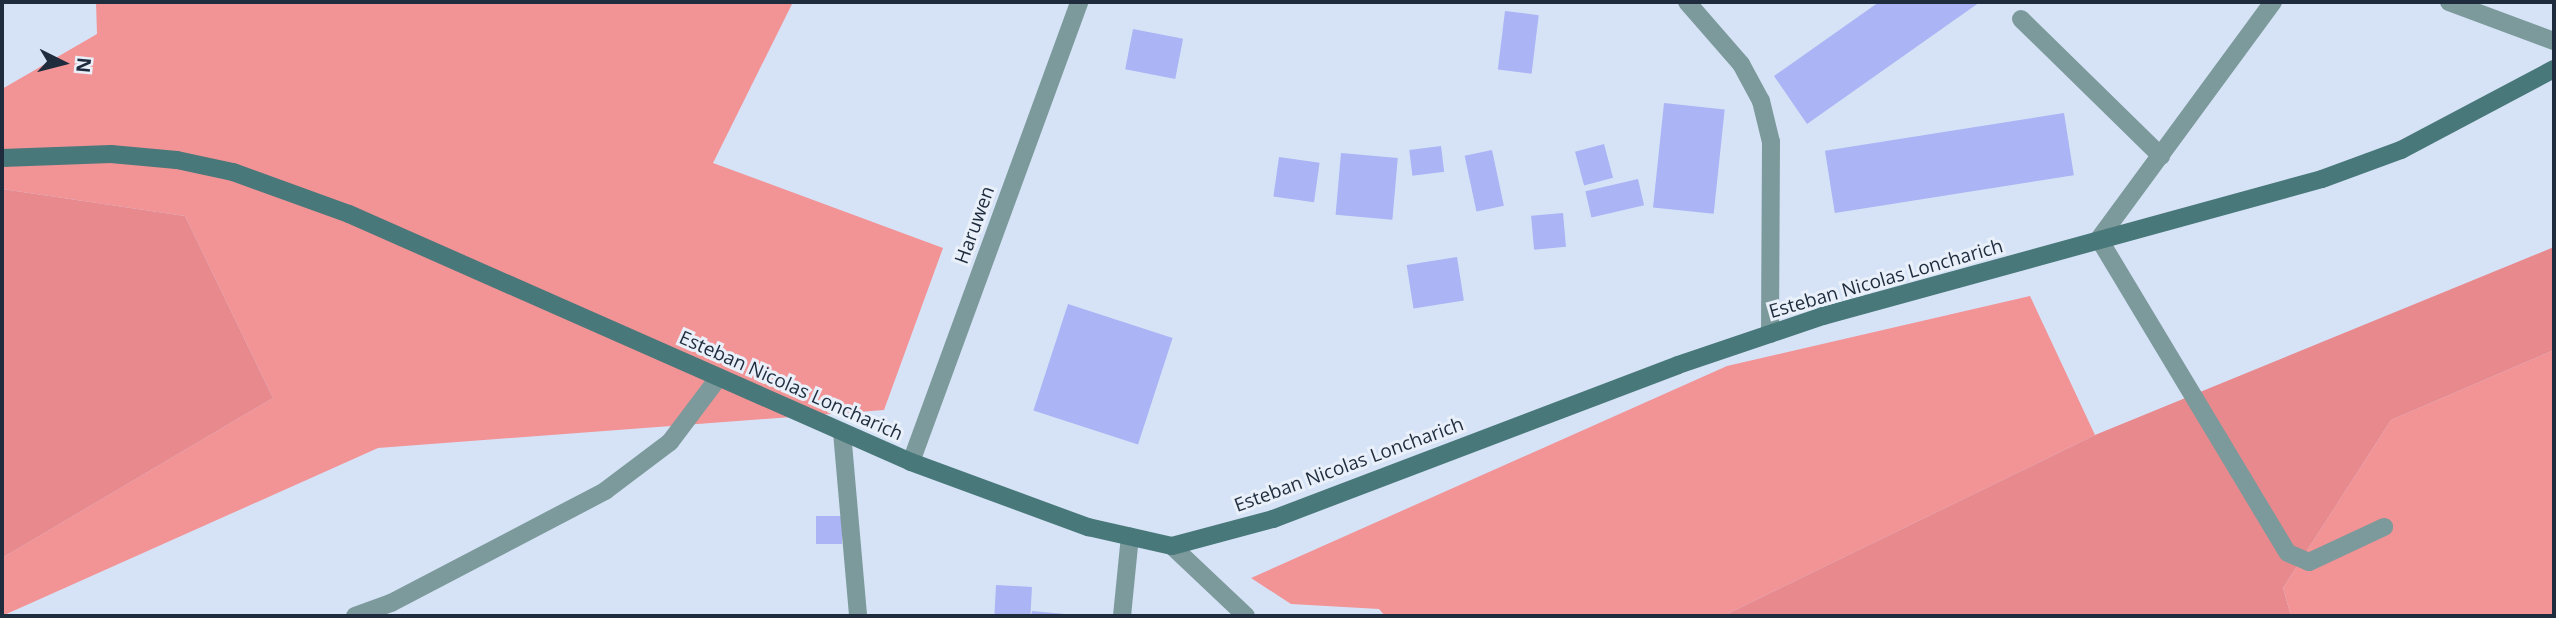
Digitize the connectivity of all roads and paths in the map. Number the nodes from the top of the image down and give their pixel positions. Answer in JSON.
{"nodes":[{"id":1,"x":1079,"y":2,"type":"edge"},
{"id":2,"x":1687,"y":2,"type":"edge"},
{"id":3,"x":2273,"y":2,"type":"edge"},
{"id":4,"x":2449,"y":2,"type":"edge"},
{"id":5,"x":2021,"y":19,"type":"dead end"},
{"id":6,"x":2554,"y":41,"type":"edge"},
{"id":7,"x":2554,"y":69,"type":"edge"},
{"id":8,"x":2161,"y":156,"type":"junction"},
{"id":9,"x":2,"y":158,"type":"edge"},
{"id":10,"x":2099,"y":239,"type":"junction"},
{"id":11,"x":1770,"y":334,"type":"junction"},
{"id":12,"x":719,"y":377,"type":"junction"},
{"id":13,"x":842,"y":432,"type":"junction"},
{"id":14,"x":911,"y":462,"type":"junction"},
{"id":15,"x":2384,"y":527,"type":"dead end"},
{"id":16,"x":1130,"y":536,"type":"junction"},
{"id":17,"x":1172,"y":545,"type":"junction"},
{"id":18,"x":355,"y":616,"type":"edge"},
{"id":19,"x":858,"y":616,"type":"edge"},
{"id":20,"x":1122,"y":616,"type":"edge"},
{"id":21,"x":1246,"y":616,"type":"edge"}],
"edges":[{"from":1,"to":14,"type":"street","name":"Haruwen"},
{"from":2,"to":11,"type":"street"},
{"from":3,"to":8,"type":"street"},
{"from":4,"to":6,"type":"street"},
{"from":5,"to":8,"type":"street"},
{"from":7,"to":10,"type":"street","name":"Esteban Nicolas Loncharich"},
{"from":8,"to":10,"type":"street"},
{"from":9,"to":12,"type":"street","name":"Esteban Nicolas Loncharich"},
{"from":10,"to":11,"type":"street","name":"Esteban Nicolas Loncharich"},
{"from":10,"to":15,"type":"street"},
{"from":11,"to":17,"type":"street","name":"Esteban Nicolas Loncharich"},
{"from":12,"to":13,"type":"street","name":"Esteban Nicolas Loncharich"},
{"from":12,"to":18,"type":"street"},
{"from":13,"to":14,"type":"street","name":"Esteban Nicolas Loncharich"},
{"from":13,"to":19,"type":"street"},
{"from":14,"to":16,"type":"street","name":"Esteban Nicolas Loncharich"},
{"from":16,"to":17,"type":"street","name":"Esteban Nicolas Loncharich"},
{"from":16,"to":20,"type":"street"},
{"from":17,"to":21,"type":"street"}]}
